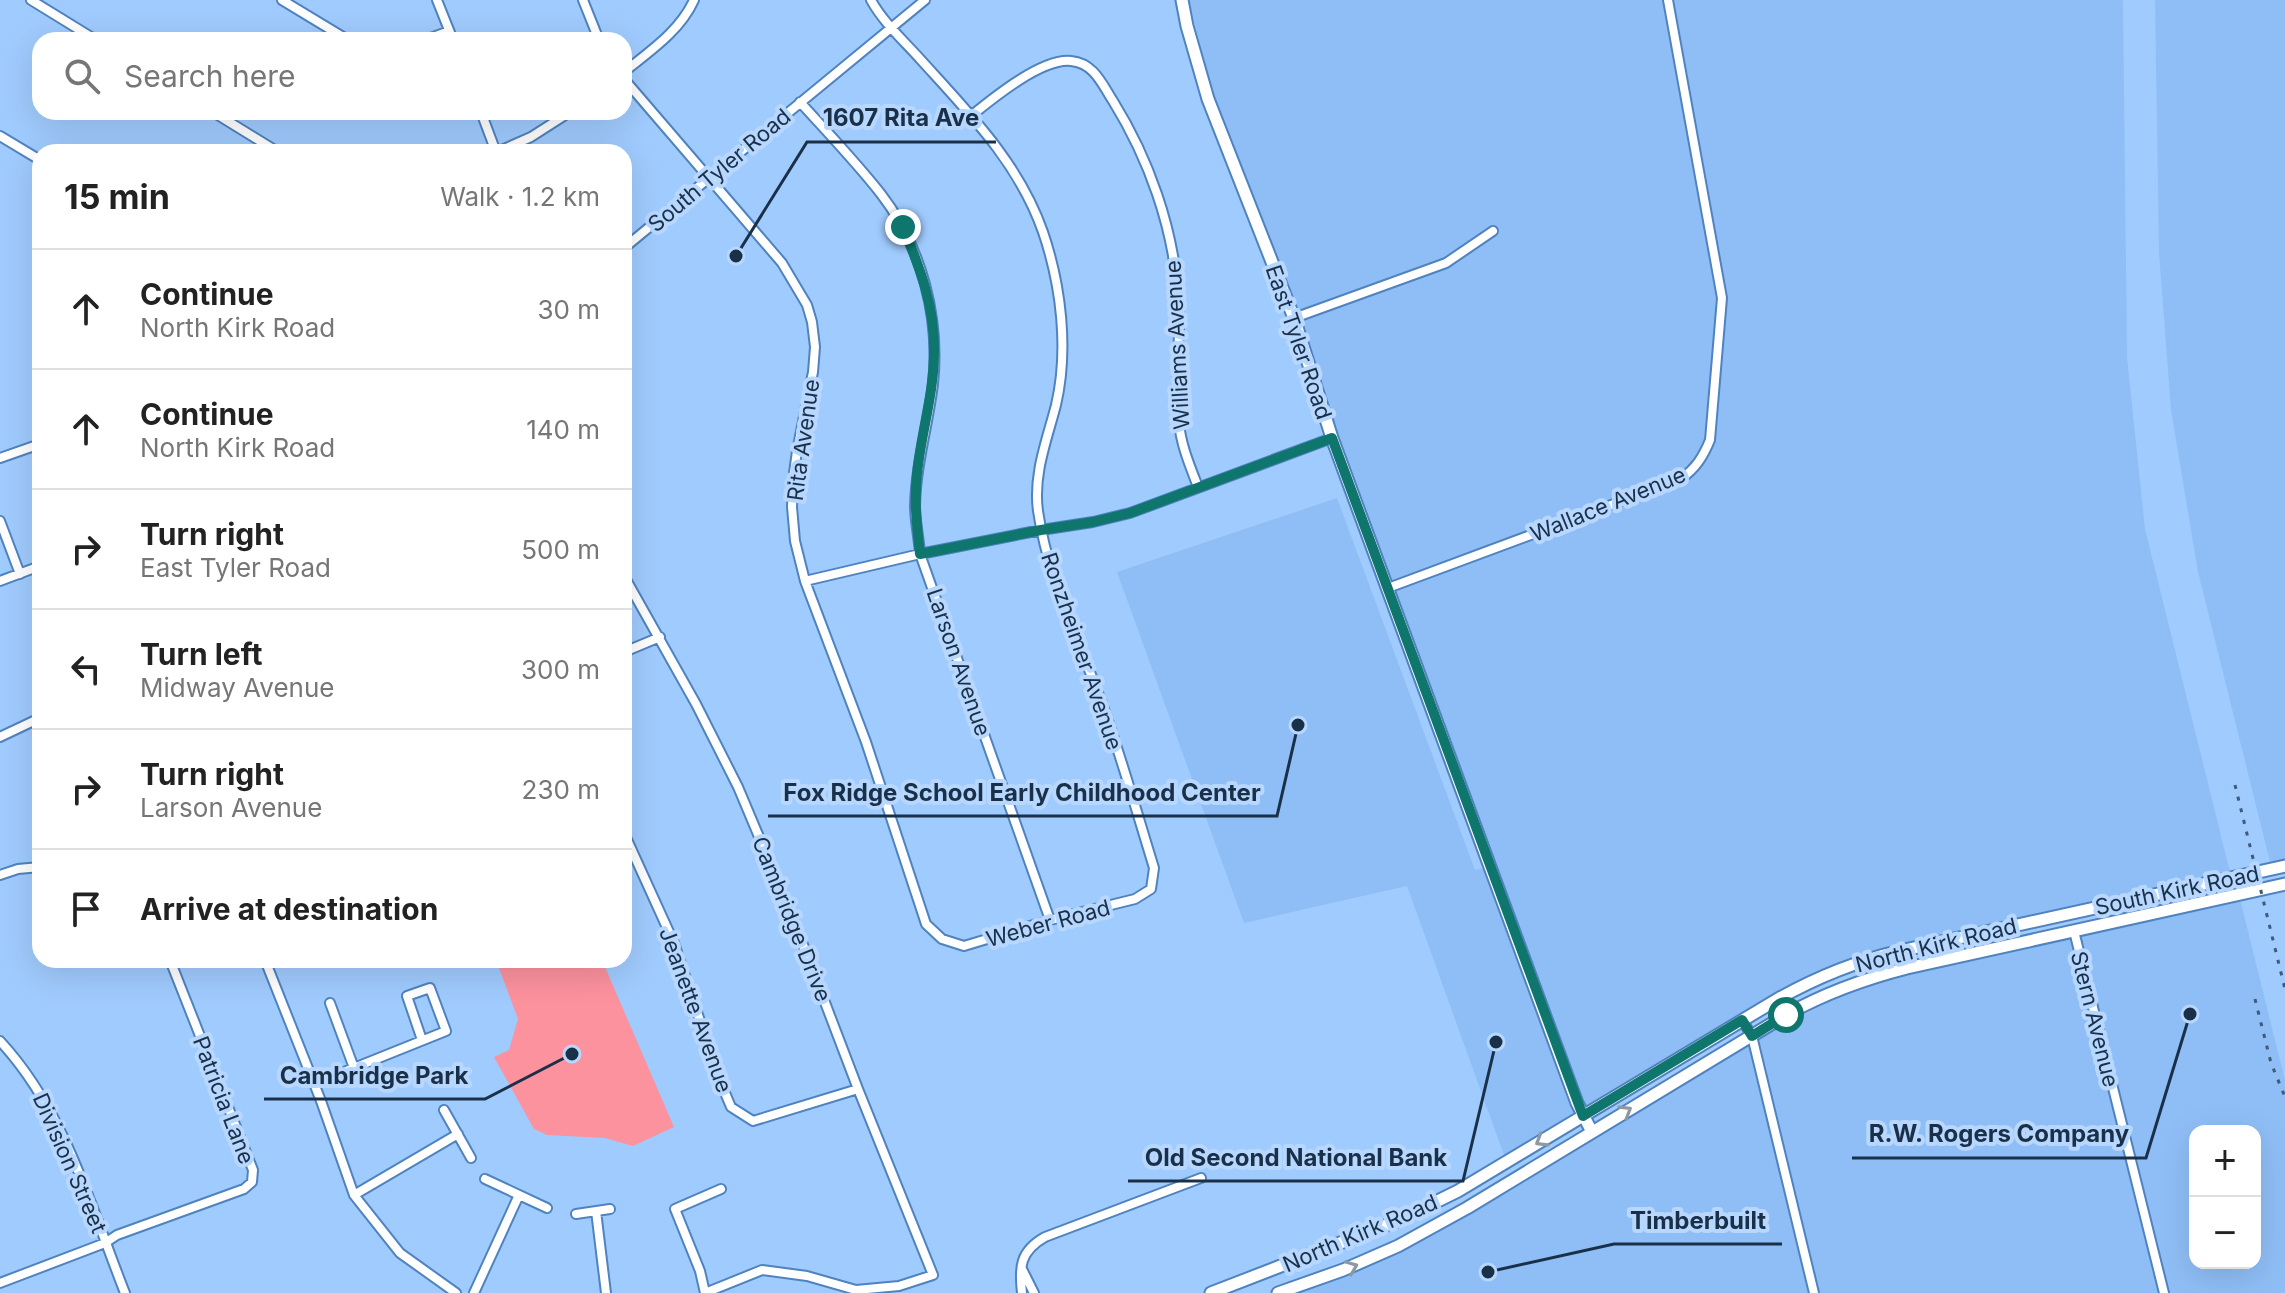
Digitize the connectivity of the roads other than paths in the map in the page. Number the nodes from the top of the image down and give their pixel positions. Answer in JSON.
{"nodes":[{"id":1,"x":31,"y":0,"type":"edge"},
{"id":2,"x":282,"y":0,"type":"edge"},
{"id":3,"x":437,"y":0,"type":"edge"},
{"id":4,"x":583,"y":0,"type":"edge"},
{"id":5,"x":694,"y":0,"type":"edge"},
{"id":6,"x":871,"y":0,"type":"edge"},
{"id":7,"x":925,"y":0,"type":"edge"},
{"id":8,"x":1182,"y":0,"type":"edge"},
{"id":9,"x":1668,"y":0,"type":"edge"},
{"id":10,"x":892,"y":27,"type":"junction"},
{"id":11,"x":83,"y":32,"type":"edge"},
{"id":12,"x":335,"y":32,"type":"edge"},
{"id":13,"x":450,"y":32,"type":"edge"},
{"id":14,"x":596,"y":32,"type":"edge"},
{"id":15,"x":632,"y":65,"type":"edge"},
{"id":16,"x":632,"y":88,"type":"edge"},
{"id":17,"x":800,"y":102,"type":"junction"},
{"id":18,"x":971,"y":116,"type":"junction"},
{"id":19,"x":225,"y":120,"type":"edge"},
{"id":20,"x":484,"y":120,"type":"edge"},
{"id":21,"x":558,"y":120,"type":"edge"},
{"id":22,"x":0,"y":136,"type":"edge"},
{"id":23,"x":263,"y":144,"type":"edge"},
{"id":24,"x":494,"y":144,"type":"edge"},
{"id":25,"x":515,"y":144,"type":"edge"},
{"id":26,"x":32,"y":155,"type":"edge"},
{"id":27,"x":709,"y":179,"type":"junction"},
{"id":28,"x":1493,"y":231,"type":"dead end"},
{"id":29,"x":632,"y":242,"type":"edge"},
{"id":30,"x":1294,"y":318,"type":"junction"},
{"id":31,"x":1332,"y":438,"type":"junction"},
{"id":32,"x":32,"y":447,"type":"edge"},
{"id":33,"x":0,"y":458,"type":"edge"},
{"id":34,"x":1198,"y":487,"type":"junction"},
{"id":35,"x":0,"y":521,"type":"edge"},
{"id":36,"x":1041,"y":530,"type":"junction"},
{"id":37,"x":920,"y":554,"type":"junction"},
{"id":38,"x":32,"y":569,"type":"edge"},
{"id":39,"x":20,"y":574,"type":"junction"},
{"id":40,"x":0,"y":581,"type":"edge"},
{"id":41,"x":805,"y":581,"type":"junction"},
{"id":42,"x":1388,"y":588,"type":"junction"},
{"id":43,"x":632,"y":590,"type":"edge"},
{"id":44,"x":660,"y":637,"type":"junction"},
{"id":45,"x":632,"y":649,"type":"edge"},
{"id":46,"x":32,"y":722,"type":"edge"},
{"id":47,"x":0,"y":737,"type":"edge"},
{"id":48,"x":632,"y":851,"type":"edge"},
{"id":49,"x":2285,"y":866,"type":"edge"},
{"id":50,"x":32,"y":868,"type":"edge"},
{"id":51,"x":0,"y":875,"type":"edge"},
{"id":52,"x":1152,"y":882,"type":"joint"},
{"id":53,"x":2285,"y":884,"type":"edge"},
{"id":54,"x":2070,"y":913,"type":"joint"},
{"id":55,"x":1050,"y":920,"type":"junction"},
{"id":56,"x":2074,"y":931,"type":"junction"},
{"id":57,"x":938,"y":935,"type":"joint"},
{"id":58,"x":173,"y":968,"type":"edge"},
{"id":59,"x":268,"y":968,"type":"edge"},
{"id":60,"x":330,"y":1003,"type":"dead end"},
{"id":61,"x":1742,"y":1020,"type":"junction"},
{"id":62,"x":1752,"y":1036,"type":"junction"},
{"id":63,"x":422,"y":1040,"type":"junction"},
{"id":64,"x":0,"y":1041,"type":"edge"},
{"id":65,"x":354,"y":1068,"type":"junction"},
{"id":66,"x":314,"y":1084,"type":"junction"},
{"id":67,"x":858,"y":1089,"type":"junction"},
{"id":68,"x":444,"y":1110,"type":"dead end"},
{"id":69,"x":1583,"y":1116,"type":"junction"},
{"id":70,"x":1592,"y":1132,"type":"junction"},
{"id":71,"x":458,"y":1134,"type":"junction"},
{"id":72,"x":471,"y":1158,"type":"dead end"},
{"id":73,"x":1201,"y":1178,"type":"dead end"},
{"id":74,"x":485,"y":1179,"type":"dead end"},
{"id":75,"x":721,"y":1189,"type":"dead end"},
{"id":76,"x":354,"y":1195,"type":"junction"},
{"id":77,"x":519,"y":1195,"type":"junction"},
{"id":78,"x":547,"y":1208,"type":"dead end"},
{"id":79,"x":610,"y":1209,"type":"dead end"},
{"id":80,"x":596,"y":1211,"type":"junction"},
{"id":81,"x":576,"y":1214,"type":"dead end"},
{"id":82,"x":105,"y":1243,"type":"junction"},
{"id":83,"x":1021,"y":1268,"type":"junction"},
{"id":84,"x":0,"y":1283,"type":"edge"},
{"id":85,"x":727,"y":1289,"type":"edge"},
{"id":86,"x":125,"y":1293,"type":"edge"},
{"id":87,"x":456,"y":1293,"type":"edge"},
{"id":88,"x":474,"y":1293,"type":"edge"},
{"id":89,"x":606,"y":1293,"type":"edge"},
{"id":90,"x":705,"y":1293,"type":"edge"},
{"id":91,"x":1022,"y":1293,"type":"edge"},
{"id":92,"x":1034,"y":1293,"type":"edge"},
{"id":93,"x":1211,"y":1293,"type":"edge"},
{"id":94,"x":1278,"y":1293,"type":"edge"},
{"id":95,"x":1814,"y":1293,"type":"edge"},
{"id":96,"x":2164,"y":1293,"type":"edge"}],
"edges":[{"from":1,"to":11,"type":"street"},
{"from":2,"to":12,"type":"street"},
{"from":3,"to":13,"type":"street"},
{"from":4,"to":14,"type":"street"},
{"from":5,"to":15,"type":"street"},
{"from":6,"to":10,"type":"street","name":"Ronzheimer Avenue"},
{"from":7,"to":10,"type":"street","name":"South Tyler Road"},
{"from":8,"to":30,"type":"main road","name":"East Tyler Road"},
{"from":9,"to":42,"type":"street","name":"Wallace Avenue"},
{"from":10,"to":17,"type":"street","name":"South Tyler Road"},
{"from":10,"to":18,"type":"street","name":"Ronzheimer Avenue"},
{"from":16,"to":27,"type":"street","name":"Rita Avenue"},
{"from":17,"to":27,"type":"street","name":"South Tyler Road"},
{"from":17,"to":37,"type":"street","name":"Larson Avenue"},
{"from":18,"to":34,"type":"street","name":"Williams Avenue"},
{"from":18,"to":36,"type":"street","name":"Ronzheimer Avenue"},
{"from":19,"to":23,"type":"street"},
{"from":20,"to":24,"type":"street"},
{"from":21,"to":25,"type":"street"},
{"from":22,"to":26,"type":"street"},
{"from":27,"to":29,"type":"street","name":"South Tyler Road"},
{"from":27,"to":41,"type":"street","name":"Rita Avenue"},
{"from":28,"to":30,"type":"street"},
{"from":30,"to":31,"type":"main road","name":"East Tyler Road"},
{"from":31,"to":34,"type":"street"},
{"from":31,"to":42,"type":"main road","name":"East Tyler Road"},
{"from":32,"to":33,"type":"street"},
{"from":34,"to":36,"type":"street"},
{"from":35,"to":39,"type":"street"},
{"from":36,"to":37,"type":"street"},
{"from":36,"to":52,"type":"street","name":"Ronzheimer Avenue"},
{"from":37,"to":41,"type":"street"},
{"from":37,"to":55,"type":"street","name":"Larson Avenue"},
{"from":38,"to":39,"type":"street"},
{"from":39,"to":40,"type":"street"},
{"from":41,"to":57,"type":"street","name":"Rita Avenue"},
{"from":42,"to":69,"type":"main road","name":"East Tyler Road"},
{"from":43,"to":44,"type":"street","name":"Cambridge Drive"},
{"from":44,"to":45,"type":"street"},
{"from":44,"to":67,"type":"street","name":"Cambridge Drive"},
{"from":46,"to":47,"type":"street"},
{"from":48,"to":67,"type":"street","name":"Jeanette Avenue"},
{"from":49,"to":54,"type":"main road","name":"South Kirk Road"},
{"from":50,"to":51,"type":"street"},
{"from":52,"to":55,"type":"street","name":"Weber Road"},
{"from":53,"to":56,"type":"main road","name":"South Kirk Road"},
{"from":54,"to":61,"type":"main road","name":"North Kirk Road"},
{"from":55,"to":57,"type":"street","name":"Weber Road"},
{"from":56,"to":62,"type":"main road","name":"North Kirk Road"},
{"from":56,"to":96,"type":"street","name":"Stern Avenue"},
{"from":58,"to":82,"type":"street","name":"Patricia Lane"},
{"from":59,"to":66,"type":"street"},
{"from":60,"to":65,"type":"street"},
{"from":61,"to":62,"type":"street"},
{"from":61,"to":69,"type":"main road","name":"North Kirk Road"},
{"from":70,"to":62,"type":"main road","name":"North Kirk Road","one_way":true},
{"from":62,"to":95,"type":"street"},
{"from":63,"to":63,"type":"street"},
{"from":63,"to":65,"type":"street"},
{"from":64,"to":82,"type":"street","name":"Division Street"},
{"from":65,"to":66,"type":"street"},
{"from":66,"to":76,"type":"street"},
{"from":67,"to":85,"type":"street","name":"Cambridge Drive"},
{"from":68,"to":71,"type":"street"},
{"from":69,"to":70,"type":"main road","name":"East Tyler Road"},
{"from":69,"to":93,"type":"main road","name":"North Kirk Road","one_way":true},
{"from":94,"to":70,"type":"main road","name":"North Kirk Road","one_way":true},
{"from":71,"to":72,"type":"street"},
{"from":71,"to":76,"type":"street"},
{"from":73,"to":83,"type":"street"},
{"from":74,"to":77,"type":"street"},
{"from":75,"to":90,"type":"street"},
{"from":76,"to":87,"type":"street"},
{"from":77,"to":78,"type":"street"},
{"from":77,"to":88,"type":"street"},
{"from":79,"to":80,"type":"street"},
{"from":80,"to":81,"type":"street"},
{"from":80,"to":89,"type":"street"},
{"from":82,"to":84,"type":"street"},
{"from":82,"to":86,"type":"street","name":"Division Street"},
{"from":83,"to":91,"type":"street"},
{"from":83,"to":92,"type":"street"},
{"from":85,"to":90,"type":"street"}]}
